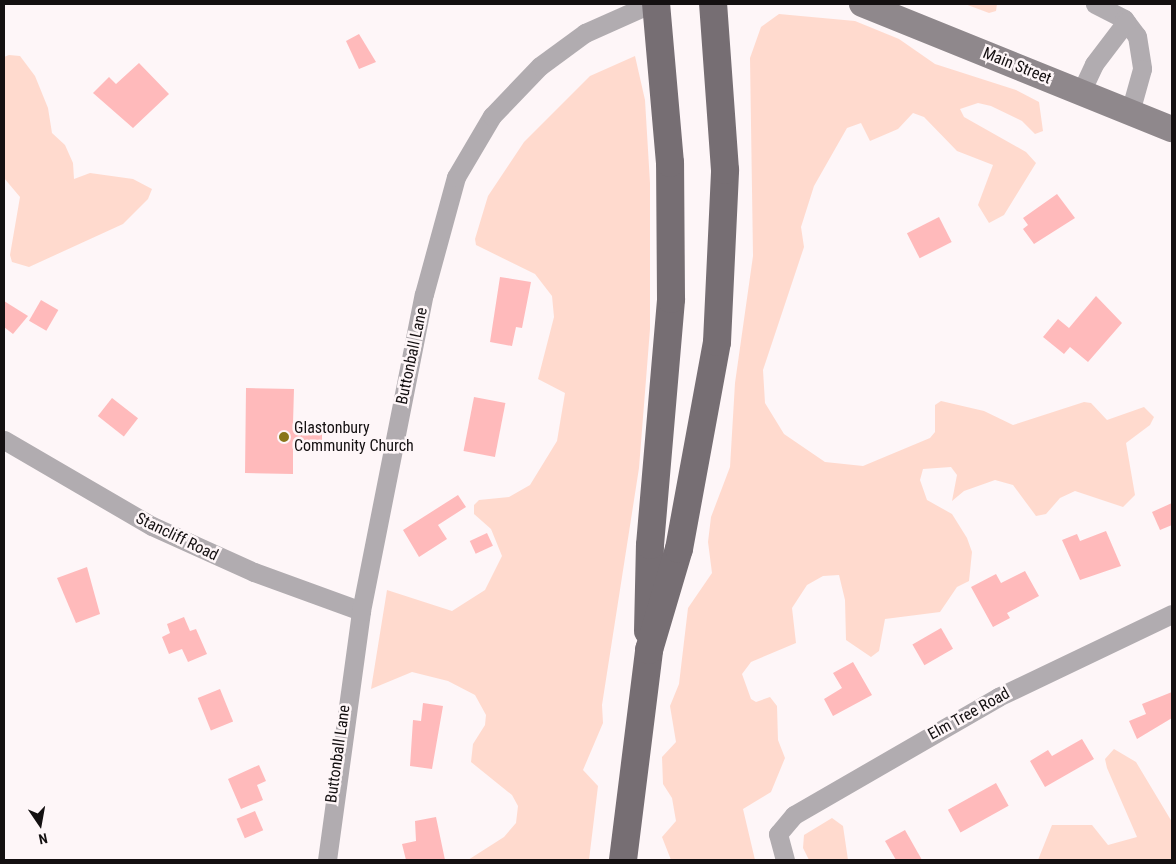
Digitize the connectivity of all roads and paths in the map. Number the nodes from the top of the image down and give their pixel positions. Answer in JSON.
{"nodes":[{"id":1,"x":650,"y":4,"type":"edge"},
{"id":2,"x":656,"y":4,"type":"edge"},
{"id":3,"x":713,"y":4,"type":"edge"},
{"id":4,"x":862,"y":4,"type":"edge"},
{"id":5,"x":1095,"y":4,"type":"edge"},
{"id":6,"x":1126,"y":22,"type":"junction"},
{"id":7,"x":1081,"y":92,"type":"junction"},
{"id":8,"x":1130,"y":112,"type":"junction"},
{"id":9,"x":1172,"y":129,"type":"edge"},
{"id":10,"x":4,"y":440,"type":"edge"},
{"id":11,"x":360,"y":611,"type":"junction"},
{"id":12,"x":1172,"y":614,"type":"edge"},
{"id":13,"x":649,"y":650,"type":"junction"},
{"id":14,"x":327,"y":860,"type":"edge"},
{"id":15,"x":623,"y":860,"type":"edge"},
{"id":16,"x":785,"y":860,"type":"edge"}],
"edges":[{"from":1,"to":11,"type":"street","name":"Buttonball Lane"},
{"from":2,"to":13,"type":"main road"},
{"from":3,"to":13,"type":"main road"},
{"from":4,"to":7,"type":"main road","name":"Main Street"},
{"from":5,"to":6,"type":"street"},
{"from":6,"to":7,"type":"street"},
{"from":6,"to":8,"type":"street"},
{"from":7,"to":8,"type":"main road","name":"Main Street"},
{"from":8,"to":9,"type":"main road","name":"Main Street"},
{"from":10,"to":11,"type":"street","name":"Stancliff Road"},
{"from":11,"to":14,"type":"street","name":"Buttonball Lane"},
{"from":12,"to":16,"type":"street","name":"Elm Tree Road"},
{"from":13,"to":15,"type":"main road"}]}
